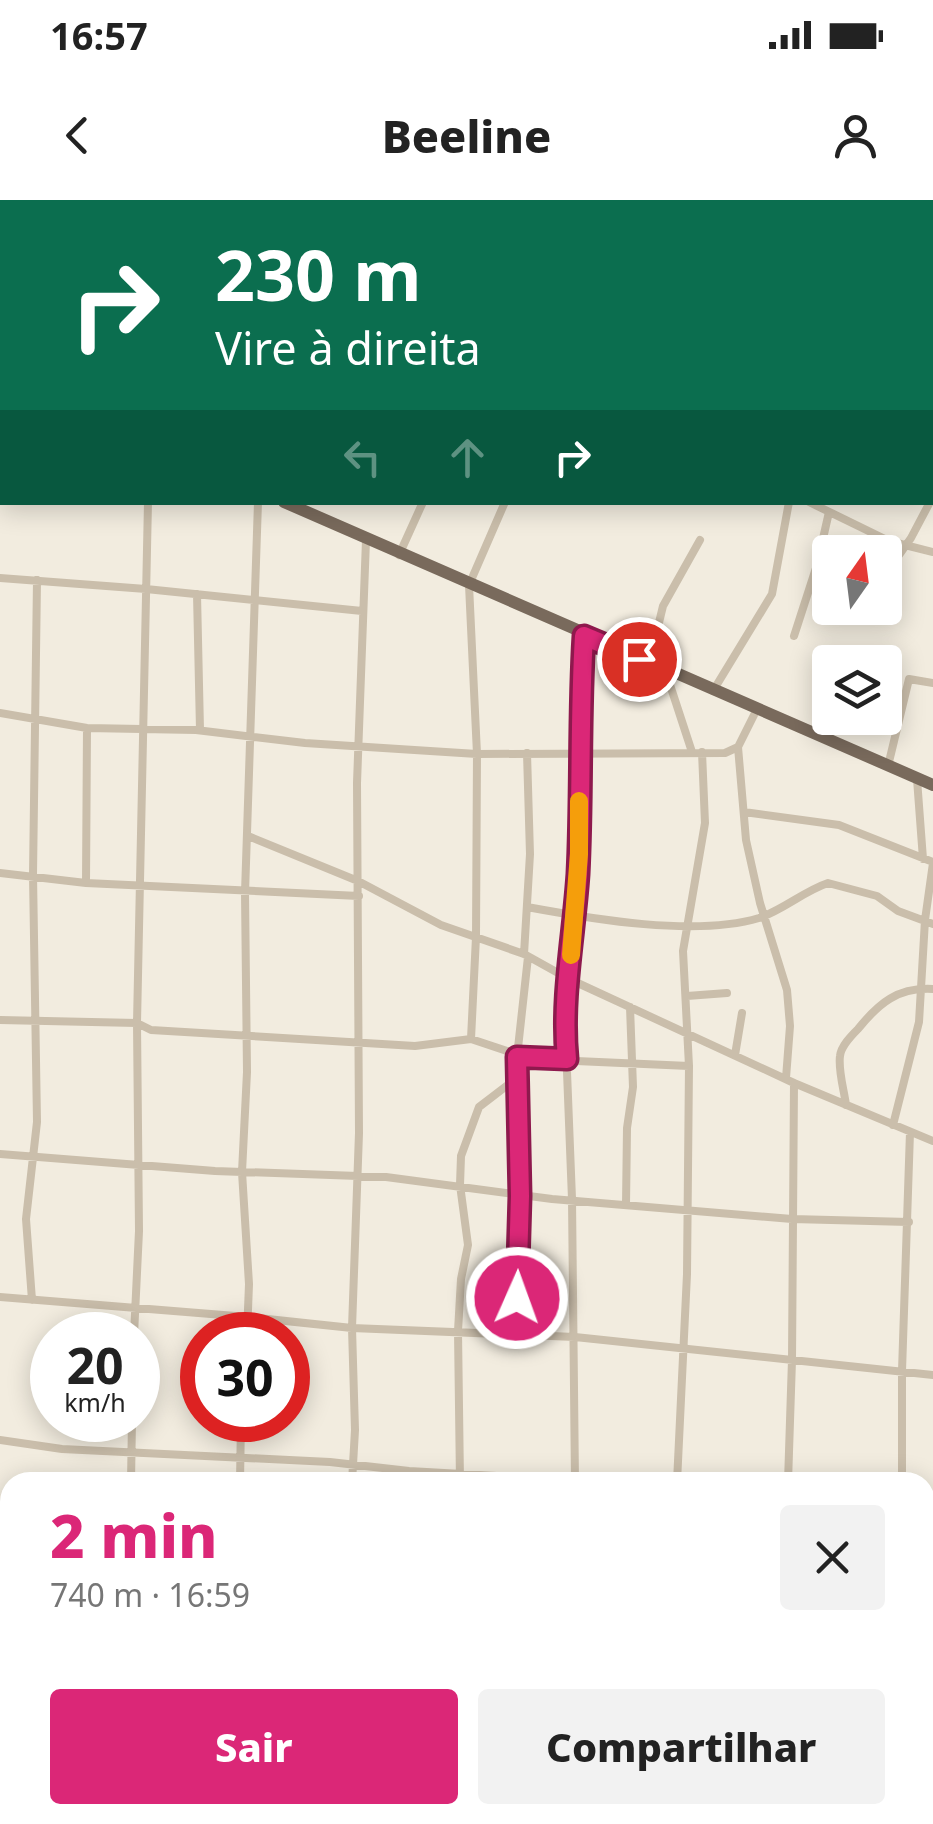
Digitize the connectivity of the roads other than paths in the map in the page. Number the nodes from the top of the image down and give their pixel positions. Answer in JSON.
{"nodes":[{"id":1,"x":148,"y":505,"type":"edge"},
{"id":2,"x":258,"y":505,"type":"edge"},
{"id":3,"x":290,"y":505,"type":"edge"},
{"id":4,"x":422,"y":505,"type":"edge"},
{"id":5,"x":504,"y":505,"type":"edge"},
{"id":6,"x":788,"y":505,"type":"edge"},
{"id":7,"x":814,"y":505,"type":"edge"},
{"id":8,"x":929,"y":505,"type":"edge"},
{"id":9,"x":829,"y":512,"type":"junction"},
{"id":10,"x":878,"y":535,"type":"edge"},
{"id":11,"x":366,"y":540,"type":"junction"},
{"id":12,"x":700,"y":540,"type":"dead end"},
{"id":13,"x":902,"y":546,"type":"joint"},
{"id":14,"x":933,"y":552,"type":"edge"},
{"id":15,"x":400,"y":555,"type":"junction"},
{"id":16,"x":0,"y":578,"type":"edge"},
{"id":17,"x":37,"y":580,"type":"junction"},
{"id":18,"x":468,"y":585,"type":"junction"},
{"id":19,"x":146,"y":589,"type":"junction"},
{"id":20,"x":197,"y":594,"type":"junction"},
{"id":21,"x":254,"y":600,"type":"junction"},
{"id":22,"x":362,"y":612,"type":"junction"},
{"id":23,"x":584,"y":636,"type":"junction"},
{"id":24,"x":794,"y":636,"type":"dead end"},
{"id":25,"x":667,"y":671,"type":"junction"},
{"id":26,"x":933,"y":683,"type":"edge"},
{"id":27,"x":713,"y":691,"type":"junction"},
{"id":28,"x":757,"y":709,"type":"junction"},
{"id":29,"x":0,"y":713,"type":"edge"},
{"id":30,"x":36,"y":717,"type":"junction"},
{"id":31,"x":87,"y":728,"type":"junction"},
{"id":32,"x":142,"y":728,"type":"junction"},
{"id":33,"x":200,"y":730,"type":"junction"},
{"id":34,"x":251,"y":736,"type":"junction"},
{"id":35,"x":358,"y":746,"type":"junction"},
{"id":36,"x":738,"y":747,"type":"junction"},
{"id":37,"x":579,"y":751,"type":"junction"},
{"id":38,"x":527,"y":752,"type":"junction"},
{"id":39,"x":698,"y":752,"type":"junction"},
{"id":40,"x":476,"y":754,"type":"junction"},
{"id":41,"x":888,"y":766,"type":"junction"},
{"id":42,"x":917,"y":778,"type":"junction"},
{"id":43,"x":933,"y":785,"type":"edge"},
{"id":44,"x":744,"y":812,"type":"junction"},
{"id":45,"x":248,"y":836,"type":"junction"},
{"id":46,"x":923,"y":859,"type":"junction"},
{"id":47,"x":933,"y":862,"type":"edge"},
{"id":48,"x":0,"y":873,"type":"edge"},
{"id":49,"x":33,"y":875,"type":"junction"},
{"id":50,"x":358,"y":881,"type":"junction"},
{"id":51,"x":86,"y":883,"type":"junction"},
{"id":52,"x":140,"y":884,"type":"junction"},
{"id":53,"x":245,"y":892,"type":"junction"},
{"id":54,"x":360,"y":896,"type":"junction"},
{"id":55,"x":527,"y":908,"type":"junction"},
{"id":56,"x":575,"y":916,"type":"junction"},
{"id":57,"x":764,"y":916,"type":"junction"},
{"id":58,"x":929,"y":922,"type":"edge"},
{"id":59,"x":689,"y":926,"type":"junction"},
{"id":60,"x":476,"y":937,"type":"junction"},
{"id":61,"x":526,"y":956,"type":"junction"},
{"id":62,"x":569,"y":979,"type":"junction"},
{"id":63,"x":920,"y":988,"type":"junction"},
{"id":64,"x":933,"y":989,"type":"edge"},
{"id":65,"x":727,"y":993,"type":"dead end"},
{"id":66,"x":688,"y":996,"type":"junction"},
{"id":67,"x":630,"y":1007,"type":"junction"},
{"id":68,"x":742,"y":1012,"type":"dead end"},
{"id":69,"x":0,"y":1020,"type":"edge"},
{"id":70,"x":36,"y":1020,"type":"junction"},
{"id":71,"x":136,"y":1023,"type":"junction"},
{"id":72,"x":246,"y":1034,"type":"junction"},
{"id":73,"x":687,"y":1034,"type":"junction"},
{"id":74,"x":471,"y":1039,"type":"junction"},
{"id":75,"x":357,"y":1042,"type":"junction"},
{"id":76,"x":734,"y":1055,"type":"junction"},
{"id":77,"x":517,"y":1057,"type":"junction"},
{"id":78,"x":567,"y":1059,"type":"junction"},
{"id":79,"x":633,"y":1062,"type":"junction"},
{"id":80,"x":689,"y":1066,"type":"junction"},
{"id":81,"x":517,"y":1078,"type":"junction"},
{"id":82,"x":790,"y":1080,"type":"junction"},
{"id":83,"x":846,"y":1104,"type":"junction"},
{"id":84,"x":893,"y":1124,"type":"junction"},
{"id":85,"x":910,"y":1132,"type":"junction"},
{"id":86,"x":933,"y":1142,"type":"edge"},
{"id":87,"x":0,"y":1154,"type":"edge"},
{"id":88,"x":34,"y":1156,"type":"junction"},
{"id":89,"x":137,"y":1165,"type":"junction"},
{"id":90,"x":242,"y":1172,"type":"junction"},
{"id":91,"x":358,"y":1176,"type":"junction"},
{"id":92,"x":460,"y":1185,"type":"junction"},
{"id":93,"x":520,"y":1196,"type":"junction"},
{"id":94,"x":572,"y":1200,"type":"junction"},
{"id":95,"x":626,"y":1205,"type":"junction"},
{"id":96,"x":686,"y":1210,"type":"junction"},
{"id":97,"x":792,"y":1219,"type":"junction"},
{"id":98,"x":909,"y":1222,"type":"junction"},
{"id":99,"x":0,"y":1297,"type":"edge"},
{"id":100,"x":32,"y":1300,"type":"junction"},
{"id":101,"x":134,"y":1308,"type":"junction"},
{"id":102,"x":134,"y":1312,"type":"edge"},
{"id":103,"x":185,"y":1312,"type":"edge"},
{"id":104,"x":248,"y":1312,"type":"edge"},
{"id":105,"x":310,"y":1324,"type":"edge"},
{"id":106,"x":352,"y":1328,"type":"junction"},
{"id":107,"x":458,"y":1331,"type":"junction"},
{"id":108,"x":516,"y":1333,"type":"junction"},
{"id":109,"x":575,"y":1337,"type":"junction"},
{"id":110,"x":685,"y":1350,"type":"junction"},
{"id":111,"x":792,"y":1360,"type":"junction"},
{"id":112,"x":902,"y":1371,"type":"junction"},
{"id":113,"x":933,"y":1375,"type":"edge"},
{"id":114,"x":0,"y":1440,"type":"edge"},
{"id":115,"x":131,"y":1442,"type":"edge"},
{"id":116,"x":240,"y":1442,"type":"edge"},
{"id":117,"x":130,"y":1453,"type":"junction"},
{"id":118,"x":240,"y":1458,"type":"junction"},
{"id":119,"x":351,"y":1464,"type":"junction"},
{"id":120,"x":131,"y":1472,"type":"edge"},
{"id":121,"x":240,"y":1472,"type":"edge"},
{"id":122,"x":351,"y":1472,"type":"edge"},
{"id":123,"x":413,"y":1472,"type":"edge"},
{"id":124,"x":460,"y":1472,"type":"edge"},
{"id":125,"x":575,"y":1472,"type":"edge"},
{"id":126,"x":678,"y":1472,"type":"edge"},
{"id":127,"x":788,"y":1472,"type":"edge"},
{"id":128,"x":902,"y":1472,"type":"edge"}],
"edges":[{"from":1,"to":19,"type":"street"},
{"from":2,"to":21,"type":"street"},
{"from":3,"to":11,"type":"main road"},
{"from":4,"to":15,"type":"street"},
{"from":5,"to":18,"type":"street"},
{"from":6,"to":27,"type":"street"},
{"from":7,"to":9,"type":"street"},
{"from":8,"to":13,"type":"street"},
{"from":9,"to":10,"type":"street"},
{"from":9,"to":24,"type":"street"},
{"from":11,"to":15,"type":"main road"},
{"from":11,"to":22,"type":"street"},
{"from":12,"to":25,"type":"street"},
{"from":13,"to":14,"type":"street"},
{"from":15,"to":18,"type":"main road"},
{"from":16,"to":17,"type":"street"},
{"from":17,"to":19,"type":"street"},
{"from":17,"to":30,"type":"street"},
{"from":18,"to":23,"type":"main road"},
{"from":18,"to":40,"type":"street"},
{"from":19,"to":20,"type":"street"},
{"from":19,"to":32,"type":"street"},
{"from":20,"to":21,"type":"street"},
{"from":20,"to":33,"type":"street"},
{"from":21,"to":22,"type":"street"},
{"from":21,"to":34,"type":"street"},
{"from":22,"to":35,"type":"street"},
{"from":23,"to":25,"type":"main road"},
{"from":23,"to":37,"type":"street"},
{"from":25,"to":27,"type":"main road"},
{"from":25,"to":39,"type":"street"},
{"from":26,"to":41,"type":"street"},
{"from":27,"to":28,"type":"main road"},
{"from":28,"to":36,"type":"street"},
{"from":28,"to":41,"type":"main road"},
{"from":29,"to":30,"type":"street"},
{"from":30,"to":31,"type":"street"},
{"from":30,"to":49,"type":"street"},
{"from":31,"to":32,"type":"street"},
{"from":31,"to":51,"type":"street"},
{"from":32,"to":33,"type":"street"},
{"from":32,"to":52,"type":"street"},
{"from":33,"to":34,"type":"street"},
{"from":34,"to":35,"type":"street"},
{"from":34,"to":45,"type":"street"},
{"from":35,"to":40,"type":"street"},
{"from":35,"to":50,"type":"street"},
{"from":36,"to":39,"type":"street"},
{"from":36,"to":44,"type":"street"},
{"from":37,"to":38,"type":"street"},
{"from":37,"to":39,"type":"street"},
{"from":37,"to":56,"type":"street"},
{"from":38,"to":40,"type":"street"},
{"from":38,"to":55,"type":"street"},
{"from":39,"to":59,"type":"street"},
{"from":40,"to":60,"type":"street"},
{"from":41,"to":42,"type":"main road"},
{"from":42,"to":43,"type":"main road"},
{"from":42,"to":46,"type":"street"},
{"from":44,"to":46,"type":"street"},
{"from":44,"to":57,"type":"street"},
{"from":45,"to":50,"type":"street"},
{"from":45,"to":53,"type":"street"},
{"from":46,"to":47,"type":"street"},
{"from":47,"to":58,"type":"street"},
{"from":48,"to":49,"type":"street"},
{"from":49,"to":51,"type":"street"},
{"from":49,"to":70,"type":"street"},
{"from":50,"to":54,"type":"street"},
{"from":50,"to":60,"type":"street"},
{"from":51,"to":52,"type":"street"},
{"from":52,"to":53,"type":"street"},
{"from":52,"to":71,"type":"street"},
{"from":53,"to":54,"type":"street"},
{"from":53,"to":72,"type":"street"},
{"from":54,"to":75,"type":"street"},
{"from":55,"to":56,"type":"street"},
{"from":55,"to":61,"type":"street"},
{"from":56,"to":59,"type":"street"},
{"from":56,"to":62,"type":"street"},
{"from":57,"to":58,"type":"street"},
{"from":57,"to":59,"type":"street"},
{"from":57,"to":82,"type":"street"},
{"from":58,"to":63,"type":"street"},
{"from":59,"to":66,"type":"street"},
{"from":60,"to":61,"type":"street"},
{"from":60,"to":74,"type":"street"},
{"from":61,"to":62,"type":"street"},
{"from":61,"to":77,"type":"street"},
{"from":62,"to":67,"type":"street"},
{"from":62,"to":78,"type":"street"},
{"from":63,"to":64,"type":"street"},
{"from":63,"to":83,"type":"street"},
{"from":63,"to":84,"type":"street"},
{"from":65,"to":66,"type":"street"},
{"from":66,"to":73,"type":"street"},
{"from":67,"to":73,"type":"street"},
{"from":67,"to":79,"type":"street"},
{"from":68,"to":76,"type":"street"},
{"from":69,"to":70,"type":"street"},
{"from":70,"to":71,"type":"street"},
{"from":70,"to":88,"type":"street"},
{"from":71,"to":72,"type":"street"},
{"from":71,"to":89,"type":"street"},
{"from":72,"to":75,"type":"street"},
{"from":72,"to":90,"type":"street"},
{"from":73,"to":76,"type":"street"},
{"from":73,"to":80,"type":"street"},
{"from":74,"to":75,"type":"street"},
{"from":74,"to":77,"type":"street"},
{"from":75,"to":91,"type":"street"},
{"from":76,"to":82,"type":"street"},
{"from":77,"to":78,"type":"street"},
{"from":77,"to":81,"type":"street"},
{"from":78,"to":79,"type":"street"},
{"from":78,"to":94,"type":"street"},
{"from":79,"to":80,"type":"street"},
{"from":79,"to":95,"type":"street"},
{"from":80,"to":96,"type":"street"},
{"from":81,"to":92,"type":"street"},
{"from":81,"to":93,"type":"street"},
{"from":82,"to":83,"type":"street"},
{"from":82,"to":97,"type":"street"},
{"from":83,"to":84,"type":"street"},
{"from":84,"to":85,"type":"street"},
{"from":85,"to":86,"type":"street"},
{"from":85,"to":98,"type":"street"},
{"from":87,"to":88,"type":"street"},
{"from":88,"to":89,"type":"street"},
{"from":88,"to":100,"type":"street"},
{"from":89,"to":90,"type":"street"},
{"from":89,"to":101,"type":"street"},
{"from":90,"to":91,"type":"street"},
{"from":90,"to":104,"type":"street"},
{"from":91,"to":92,"type":"street"},
{"from":91,"to":106,"type":"street"},
{"from":92,"to":93,"type":"street"},
{"from":92,"to":107,"type":"street"},
{"from":93,"to":94,"type":"street"},
{"from":93,"to":108,"type":"street"},
{"from":94,"to":95,"type":"street"},
{"from":94,"to":109,"type":"street"},
{"from":95,"to":96,"type":"street"},
{"from":96,"to":97,"type":"street"},
{"from":96,"to":110,"type":"street"},
{"from":97,"to":98,"type":"street"},
{"from":97,"to":111,"type":"street"},
{"from":98,"to":112,"type":"street"},
{"from":99,"to":100,"type":"street"},
{"from":100,"to":101,"type":"street"},
{"from":101,"to":102,"type":"street"},
{"from":101,"to":103,"type":"street"},
{"from":105,"to":106,"type":"street"},
{"from":106,"to":107,"type":"street"},
{"from":106,"to":119,"type":"street"},
{"from":107,"to":108,"type":"street"},
{"from":107,"to":124,"type":"street"},
{"from":108,"to":109,"type":"street"},
{"from":109,"to":110,"type":"street"},
{"from":109,"to":125,"type":"street"},
{"from":110,"to":111,"type":"street"},
{"from":110,"to":126,"type":"street"},
{"from":111,"to":112,"type":"street"},
{"from":111,"to":127,"type":"street"},
{"from":112,"to":113,"type":"street"},
{"from":112,"to":128,"type":"street"},
{"from":114,"to":117,"type":"street"},
{"from":115,"to":117,"type":"street"},
{"from":116,"to":118,"type":"street"},
{"from":117,"to":118,"type":"street"},
{"from":117,"to":120,"type":"street"},
{"from":118,"to":119,"type":"street"},
{"from":118,"to":121,"type":"street"},
{"from":119,"to":122,"type":"street"},
{"from":119,"to":123,"type":"street"}]}
